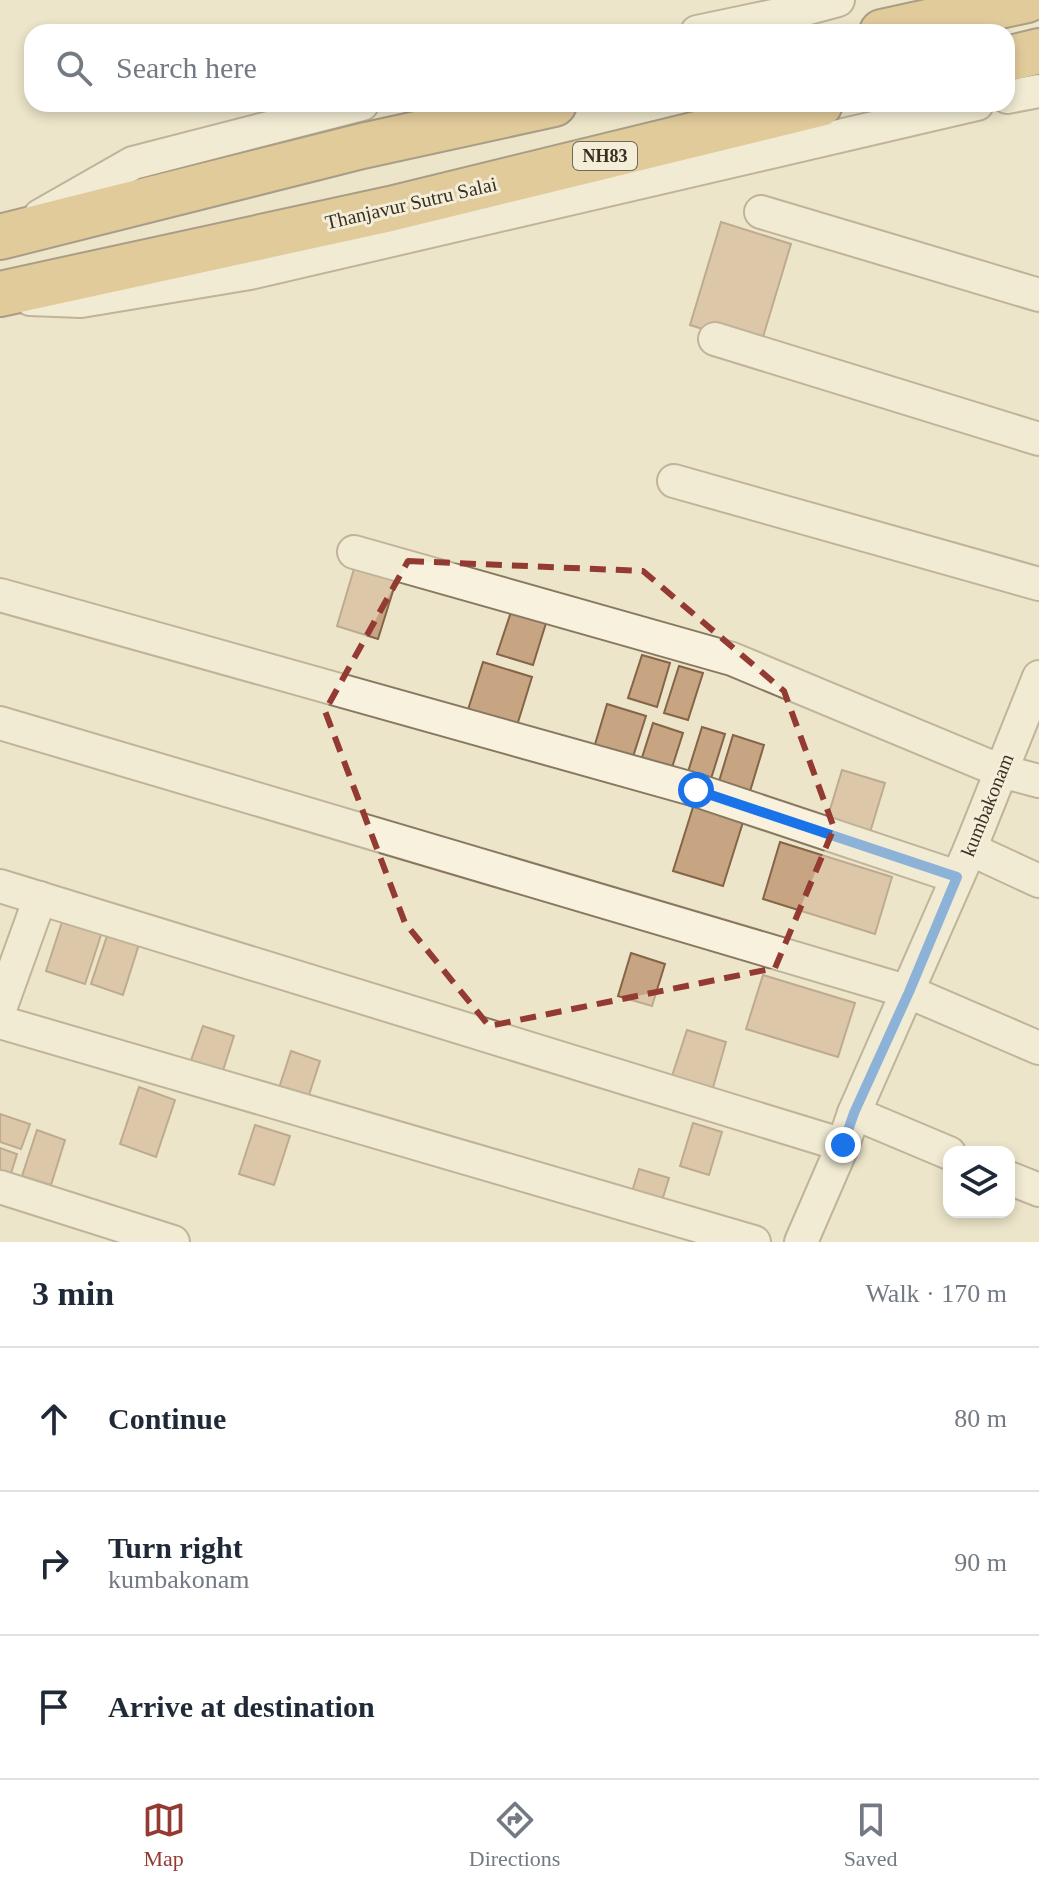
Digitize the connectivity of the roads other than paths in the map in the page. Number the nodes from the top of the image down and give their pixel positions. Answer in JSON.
{"nodes":[{"id":1,"x":838,"y":0,"type":"edge"},
{"id":2,"x":1027,"y":0,"type":"edge"},
{"id":3,"x":735,"y":24,"type":"edge"},
{"id":4,"x":918,"y":24,"type":"edge"},
{"id":5,"x":1039,"y":51,"type":"edge"},
{"id":6,"x":1015,"y":57,"type":"edge"},
{"id":7,"x":1039,"y":91,"type":"edge"},
{"id":8,"x":1015,"y":96,"type":"edge"},
{"id":9,"x":481,"y":112,"type":"edge"},
{"id":10,"x":787,"y":112,"type":"edge"},
{"id":11,"x":943,"y":112,"type":"edge"},
{"id":12,"x":362,"y":125,"type":"edge"},
{"id":13,"x":761,"y":212,"type":"dead end"},
{"id":14,"x":3,"y":236,"type":"edge"},
{"id":15,"x":1039,"y":295,"type":"edge"},
{"id":16,"x":0,"y":296,"type":"edge"},
{"id":17,"x":715,"y":339,"type":"dead end"},
{"id":18,"x":1039,"y":439,"type":"edge"},
{"id":19,"x":674,"y":481,"type":"dead end"},
{"id":20,"x":354,"y":552,"type":"dead end"},
{"id":21,"x":1039,"y":584,"type":"edge"},
{"id":22,"x":0,"y":595,"type":"edge"},
{"id":23,"x":1039,"y":677,"type":"edge"},
{"id":24,"x":0,"y":723,"type":"edge"},
{"id":25,"x":1001,"y":771,"type":"junction"},
{"id":26,"x":1039,"y":781,"type":"edge"},
{"id":27,"x":964,"y":863,"type":"junction"},
{"id":28,"x":1039,"y":881,"type":"edge"},
{"id":29,"x":0,"y":886,"type":"edge"},
{"id":30,"x":40,"y":898,"type":"junction"},
{"id":31,"x":909,"y":992,"type":"junction"},
{"id":32,"x":0,"y":1009,"type":"edge"},
{"id":33,"x":0,"y":1022,"type":"edge"},
{"id":34,"x":1039,"y":1048,"type":"edge"},
{"id":35,"x":854,"y":1113,"type":"junction"},
{"id":36,"x":843,"y":1145,"type":"junction"},
{"id":37,"x":943,"y":1150,"type":"edge"},
{"id":38,"x":1015,"y":1180,"type":"edge"},
{"id":39,"x":0,"y":1187,"type":"edge"},
{"id":40,"x":1039,"y":1190,"type":"edge"},
{"id":41,"x":173,"y":1242,"type":"edge"},
{"id":42,"x":754,"y":1242,"type":"edge"},
{"id":43,"x":801,"y":1242,"type":"edge"}],
"edges":[{"from":1,"to":3,"type":"street"},
{"from":2,"to":4,"type":"highway"},
{"from":5,"to":6,"type":"highway"},
{"from":7,"to":8,"type":"street"},
{"from":9,"to":12,"type":"highway"},
{"from":10,"to":16,"type":"highway","name":"Thanjavur Sutru Salai","number":"NH83"},
{"from":11,"to":16,"type":"street"},
{"from":12,"to":14,"type":"highway"},
{"from":13,"to":15,"type":"street"},
{"from":17,"to":18,"type":"street"},
{"from":19,"to":21,"type":"street"},
{"from":20,"to":25,"type":"street"},
{"from":22,"to":27,"type":"street"},
{"from":23,"to":25,"type":"street","name":"kumbakonam"},
{"from":24,"to":31,"type":"street"},
{"from":25,"to":26,"type":"street"},
{"from":25,"to":27,"type":"street","name":"kumbakonam"},
{"from":27,"to":28,"type":"street"},
{"from":27,"to":31,"type":"street","name":"kumbakonam"},
{"from":29,"to":30,"type":"street"},
{"from":30,"to":32,"type":"street"},
{"from":30,"to":36,"type":"street"},
{"from":31,"to":34,"type":"street"},
{"from":31,"to":35,"type":"street","name":"kumbakonam"},
{"from":33,"to":42,"type":"street"},
{"from":35,"to":36,"type":"street","name":"kumbakonam"},
{"from":35,"to":37,"type":"street"},
{"from":36,"to":43,"type":"street","name":"kumbakonam"},
{"from":38,"to":40,"type":"street"},
{"from":39,"to":41,"type":"street"}]}
